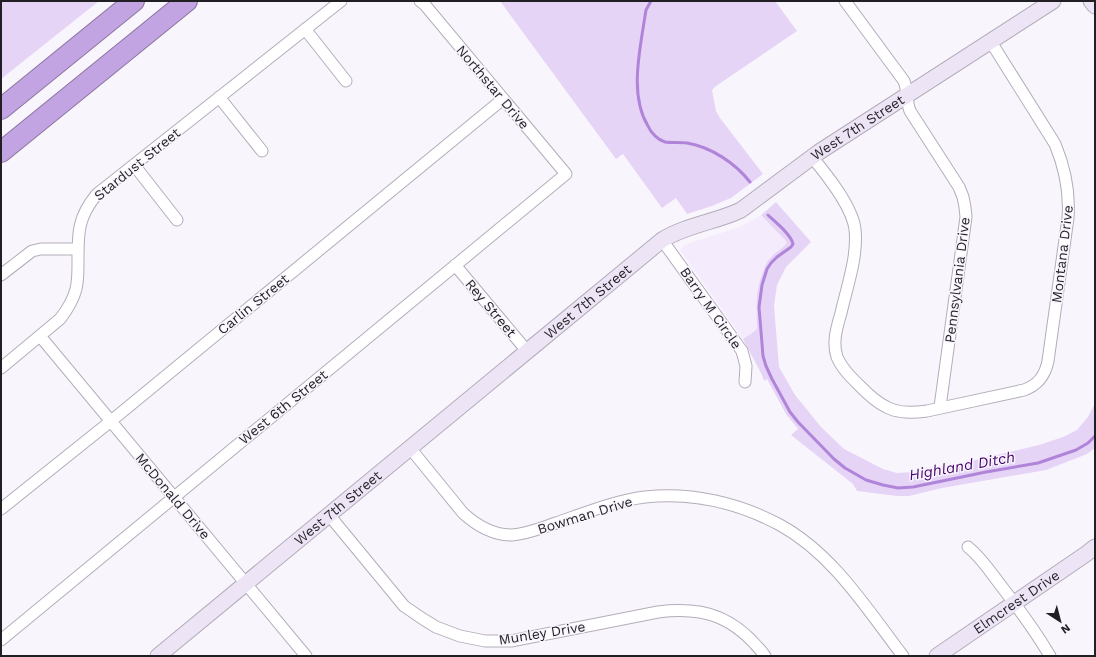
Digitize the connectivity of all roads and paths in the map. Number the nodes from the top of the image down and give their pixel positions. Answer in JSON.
{"nodes":[{"id":1,"x":134,"y":1,"type":"edge"},
{"id":2,"x":187,"y":1,"type":"edge"},
{"id":3,"x":340,"y":1,"type":"edge"},
{"id":4,"x":420,"y":1,"type":"edge"},
{"id":5,"x":845,"y":1,"type":"edge"},
{"id":6,"x":1053,"y":1,"type":"edge"},
{"id":7,"x":1091,"y":1,"type":"edge"},
{"id":8,"x":1095,"y":6,"type":"edge"},
{"id":9,"x":305,"y":29,"type":"junction"},
{"id":10,"x":990,"y":42,"type":"junction"},
{"id":11,"x":346,"y":81,"type":"dead end"},
{"id":12,"x":907,"y":95,"type":"junction"},
{"id":13,"x":219,"y":97,"type":"junction"},
{"id":14,"x":503,"y":99,"type":"junction"},
{"id":15,"x":1,"y":109,"type":"edge"},
{"id":16,"x":262,"y":151,"type":"dead end"},
{"id":17,"x":1,"y":152,"type":"edge"},
{"id":18,"x":812,"y":157,"type":"junction"},
{"id":19,"x":134,"y":165,"type":"junction"},
{"id":20,"x":566,"y":174,"type":"joint"},
{"id":21,"x":177,"y":220,"type":"dead end"},
{"id":22,"x":662,"y":240,"type":"junction"},
{"id":23,"x":78,"y":249,"type":"junction"},
{"id":24,"x":456,"y":265,"type":"junction"},
{"id":25,"x":1,"y":275,"type":"edge"},
{"id":26,"x":40,"y":336,"type":"junction"},
{"id":27,"x":527,"y":351,"type":"junction"},
{"id":28,"x":1,"y":368,"type":"edge"},
{"id":29,"x":745,"y":382,"type":"dead end"},
{"id":30,"x":940,"y":407,"type":"junction"},
{"id":31,"x":111,"y":421,"type":"junction"},
{"id":32,"x":410,"y":448,"type":"junction"},
{"id":33,"x":174,"y":497,"type":"junction"},
{"id":34,"x":1,"y":509,"type":"edge"},
{"id":35,"x":329,"y":515,"type":"junction"},
{"id":36,"x":968,"y":547,"type":"dead end"},
{"id":37,"x":1095,"y":547,"type":"edge"},
{"id":38,"x":246,"y":583,"type":"junction"},
{"id":39,"x":1014,"y":604,"type":"junction"},
{"id":40,"x":1,"y":640,"type":"edge"},
{"id":41,"x":163,"y":655,"type":"edge"},
{"id":42,"x":306,"y":656,"type":"edge"},
{"id":43,"x":766,"y":656,"type":"edge"},
{"id":44,"x":903,"y":656,"type":"edge"},
{"id":45,"x":937,"y":656,"type":"edge"},
{"id":46,"x":1050,"y":656,"type":"edge"}],
"edges":[{"from":1,"to":15,"type":"highway"},
{"from":2,"to":17,"type":"highway"},
{"from":3,"to":9,"type":"street","name":"Stardust Street"},
{"from":4,"to":14,"type":"street","name":"Northstar Drive"},
{"from":5,"to":12,"type":"street","name":"Pennsylvania Drive"},
{"from":6,"to":10,"type":"main road","name":"West 7th Street"},
{"from":7,"to":8,"type":"main road"},
{"from":9,"to":11,"type":"street"},
{"from":9,"to":13,"type":"street","name":"Stardust Street"},
{"from":10,"to":12,"type":"main road","name":"West 7th Street"},
{"from":10,"to":30,"type":"street","name":"Montana Drive"},
{"from":12,"to":18,"type":"main road","name":"West 7th Street"},
{"from":12,"to":30,"type":"street","name":"Pennsylvania Drive"},
{"from":13,"to":16,"type":"street"},
{"from":13,"to":19,"type":"street","name":"Stardust Street"},
{"from":14,"to":20,"type":"street","name":"Northstar Drive"},
{"from":14,"to":31,"type":"street","name":"Carlin Street"},
{"from":18,"to":22,"type":"main road","name":"West 7th Street"},
{"from":18,"to":30,"type":"street","name":"Montana Drive"},
{"from":19,"to":21,"type":"street"},
{"from":19,"to":23,"type":"street","name":"Stardust Street"},
{"from":20,"to":24,"type":"street","name":"West 6th Street"},
{"from":22,"to":27,"type":"main road","name":"West 7th Street"},
{"from":22,"to":29,"type":"street","name":"Barry M Circle"},
{"from":23,"to":25,"type":"street"},
{"from":23,"to":26,"type":"street","name":"Stardust Street"},
{"from":24,"to":27,"type":"street","name":"Rey Street"},
{"from":24,"to":33,"type":"street","name":"West 6th Street"},
{"from":26,"to":28,"type":"street","name":"Stardust Street"},
{"from":26,"to":31,"type":"street","name":"McDonald Drive"},
{"from":27,"to":32,"type":"main road","name":"West 7th Street"},
{"from":31,"to":33,"type":"street","name":"McDonald Drive"},
{"from":31,"to":34,"type":"street","name":"Carlin Street"},
{"from":32,"to":35,"type":"main road","name":"West 7th Street"},
{"from":32,"to":44,"type":"street","name":"Bowman Drive"},
{"from":33,"to":38,"type":"street","name":"McDonald Drive"},
{"from":33,"to":40,"type":"street","name":"West 6th Street"},
{"from":35,"to":38,"type":"main road","name":"West 7th Street"},
{"from":35,"to":43,"type":"street","name":"Munley Drive"},
{"from":36,"to":39,"type":"street"},
{"from":37,"to":39,"type":"main road","name":"Elmcrest Drive"},
{"from":38,"to":41,"type":"main road","name":"West 7th Street"},
{"from":38,"to":42,"type":"street","name":"McDonald Drive"},
{"from":39,"to":45,"type":"main road","name":"Elmcrest Drive"},
{"from":39,"to":46,"type":"street"}]}
